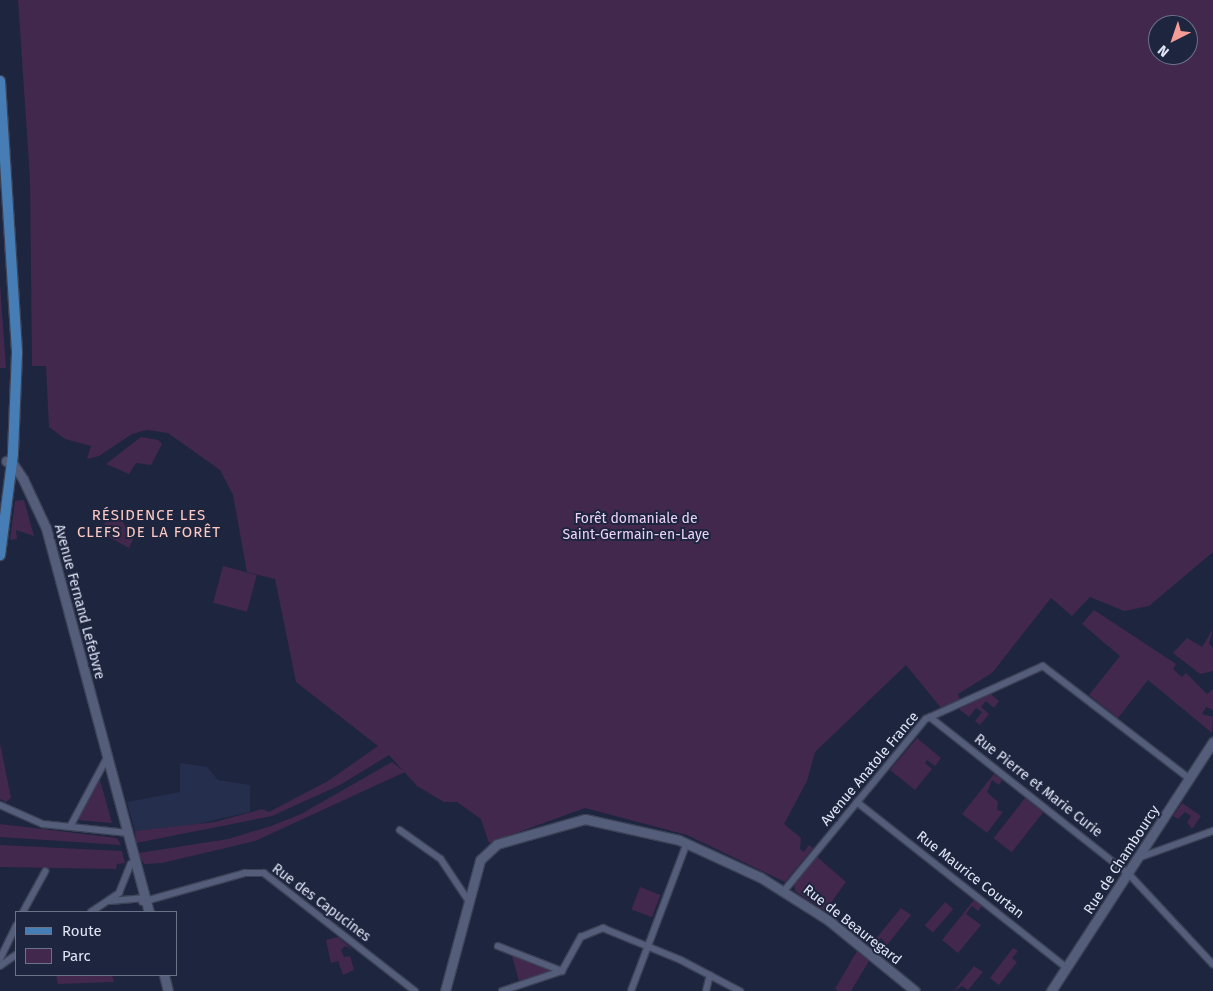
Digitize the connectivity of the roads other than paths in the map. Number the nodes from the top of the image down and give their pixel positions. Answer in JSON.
{"nodes":[{"id":1,"x":0,"y":81,"type":"edge"},
{"id":2,"x":0,"y":164,"type":"edge"},
{"id":3,"x":9,"y":462,"type":"junction"},
{"id":4,"x":0,"y":505,"type":"edge"},
{"id":5,"x":0,"y":555,"type":"edge"},
{"id":6,"x":930,"y":717,"type":"junction"},
{"id":7,"x":1213,"y":742,"type":"edge"},
{"id":8,"x":106,"y":760,"type":"junction"},
{"id":9,"x":1190,"y":779,"type":"junction"},
{"id":10,"x":857,"y":802,"type":"junction"},
{"id":11,"x":0,"y":805,"type":"edge"},
{"id":12,"x":70,"y":827,"type":"junction"},
{"id":13,"x":400,"y":830,"type":"dead end"},
{"id":14,"x":1213,"y":831,"type":"edge"},
{"id":15,"x":126,"y":833,"type":"junction"},
{"id":16,"x":687,"y":843,"type":"junction"},
{"id":17,"x":1141,"y":856,"type":"junction"},
{"id":18,"x":131,"y":864,"type":"junction"},
{"id":19,"x":44,"y":872,"type":"dead end"},
{"id":20,"x":1130,"y":875,"type":"junction"},
{"id":21,"x":784,"y":891,"type":"junction"},
{"id":22,"x":467,"y":898,"type":"junction"},
{"id":23,"x":144,"y":900,"type":"junction"},
{"id":24,"x":110,"y":901,"type":"junction"},
{"id":25,"x":24,"y":911,"type":"edge"},
{"id":26,"x":93,"y":911,"type":"edge"},
{"id":27,"x":145,"y":911,"type":"edge"},
{"id":28,"x":149,"y":911,"type":"edge"},
{"id":29,"x":15,"y":928,"type":"edge"},
{"id":30,"x":498,"y":946,"type":"dead end"},
{"id":31,"x":645,"y":946,"type":"junction"},
{"id":32,"x":15,"y":955,"type":"edge"},
{"id":33,"x":0,"y":959,"type":"edge"},
{"id":34,"x":1213,"y":964,"type":"edge"},
{"id":35,"x":0,"y":966,"type":"edge"},
{"id":36,"x":1067,"y":968,"type":"junction"},
{"id":37,"x":562,"y":971,"type":"junction"},
{"id":38,"x":710,"y":975,"type":"junction"},
{"id":39,"x":164,"y":976,"type":"edge"},
{"id":40,"x":168,"y":991,"type":"edge"},
{"id":41,"x":415,"y":991,"type":"edge"},
{"id":42,"x":444,"y":991,"type":"edge"},
{"id":43,"x":502,"y":991,"type":"edge"},
{"id":44,"x":631,"y":991,"type":"edge"},
{"id":45,"x":706,"y":991,"type":"edge"},
{"id":46,"x":740,"y":991,"type":"edge"},
{"id":47,"x":915,"y":991,"type":"edge"},
{"id":48,"x":1051,"y":991,"type":"edge"}],
"edges":[{"from":1,"to":3,"type":"main road"},
{"from":2,"to":3,"type":"main road"},
{"from":3,"to":4,"type":"main road"},
{"from":3,"to":5,"type":"main road"},
{"from":3,"to":8,"type":"street","name":"Avenue Fernand Lefebvre"},
{"from":6,"to":9,"type":"street","name":"Avenue Anatole France"},
{"from":6,"to":10,"type":"street","name":"Avenue Anatole France"},
{"from":6,"to":20,"type":"street","name":"Rue Pierre et Marie Curie"},
{"from":7,"to":9,"type":"street","name":"Rue de Chambourcy"},
{"from":8,"to":12,"type":"street"},
{"from":8,"to":15,"type":"street","name":"Avenue Fernand Lefebvre"},
{"from":9,"to":17,"type":"street","name":"Rue de Chambourcy"},
{"from":10,"to":21,"type":"street","name":"Avenue Anatole France"},
{"from":10,"to":36,"type":"street","name":"Rue Maurice Courtan"},
{"from":11,"to":12,"type":"street"},
{"from":12,"to":15,"type":"street"},
{"from":13,"to":22,"type":"street"},
{"from":14,"to":17,"type":"street"},
{"from":15,"to":18,"type":"street","name":"Avenue Fernand Lefebvre"},
{"from":15,"to":23,"type":"street","name":"Avenue Fernand Lefebvre"},
{"from":16,"to":21,"type":"street","name":"Rue de Beauregard"},
{"from":16,"to":22,"type":"street","name":"Rue de Beauregard"},
{"from":16,"to":31,"type":"street"},
{"from":17,"to":20,"type":"street","name":"Rue de Chambourcy"},
{"from":18,"to":23,"type":"street","name":"Avenue Fernand Lefebvre"},
{"from":18,"to":24,"type":"street"},
{"from":19,"to":25,"type":"street"},
{"from":20,"to":34,"type":"street","name":"Rue Pierre et Marie Curie"},
{"from":20,"to":36,"type":"street","name":"Rue de Chambourcy"},
{"from":21,"to":47,"type":"street","name":"Rue de Beauregard"},
{"from":22,"to":42,"type":"street","name":"Rue de Beauregard"},
{"from":23,"to":24,"type":"street","name":"Rue des Capucines"},
{"from":23,"to":27,"type":"street","name":"Avenue Fernand Lefebvre"},
{"from":23,"to":28,"type":"street","name":"Avenue Fernand Lefebvre"},
{"from":23,"to":41,"type":"street","name":"Rue des Capucines"},
{"from":24,"to":26,"type":"street"},
{"from":29,"to":33,"type":"street"},
{"from":30,"to":37,"type":"street"},
{"from":31,"to":37,"type":"street"},
{"from":31,"to":38,"type":"street"},
{"from":31,"to":44,"type":"street"},
{"from":32,"to":35,"type":"street"},
{"from":36,"to":48,"type":"street","name":"Rue de Chambourcy"},
{"from":37,"to":43,"type":"street"},
{"from":38,"to":45,"type":"street"},
{"from":38,"to":46,"type":"street"},
{"from":39,"to":40,"type":"street"}]}
